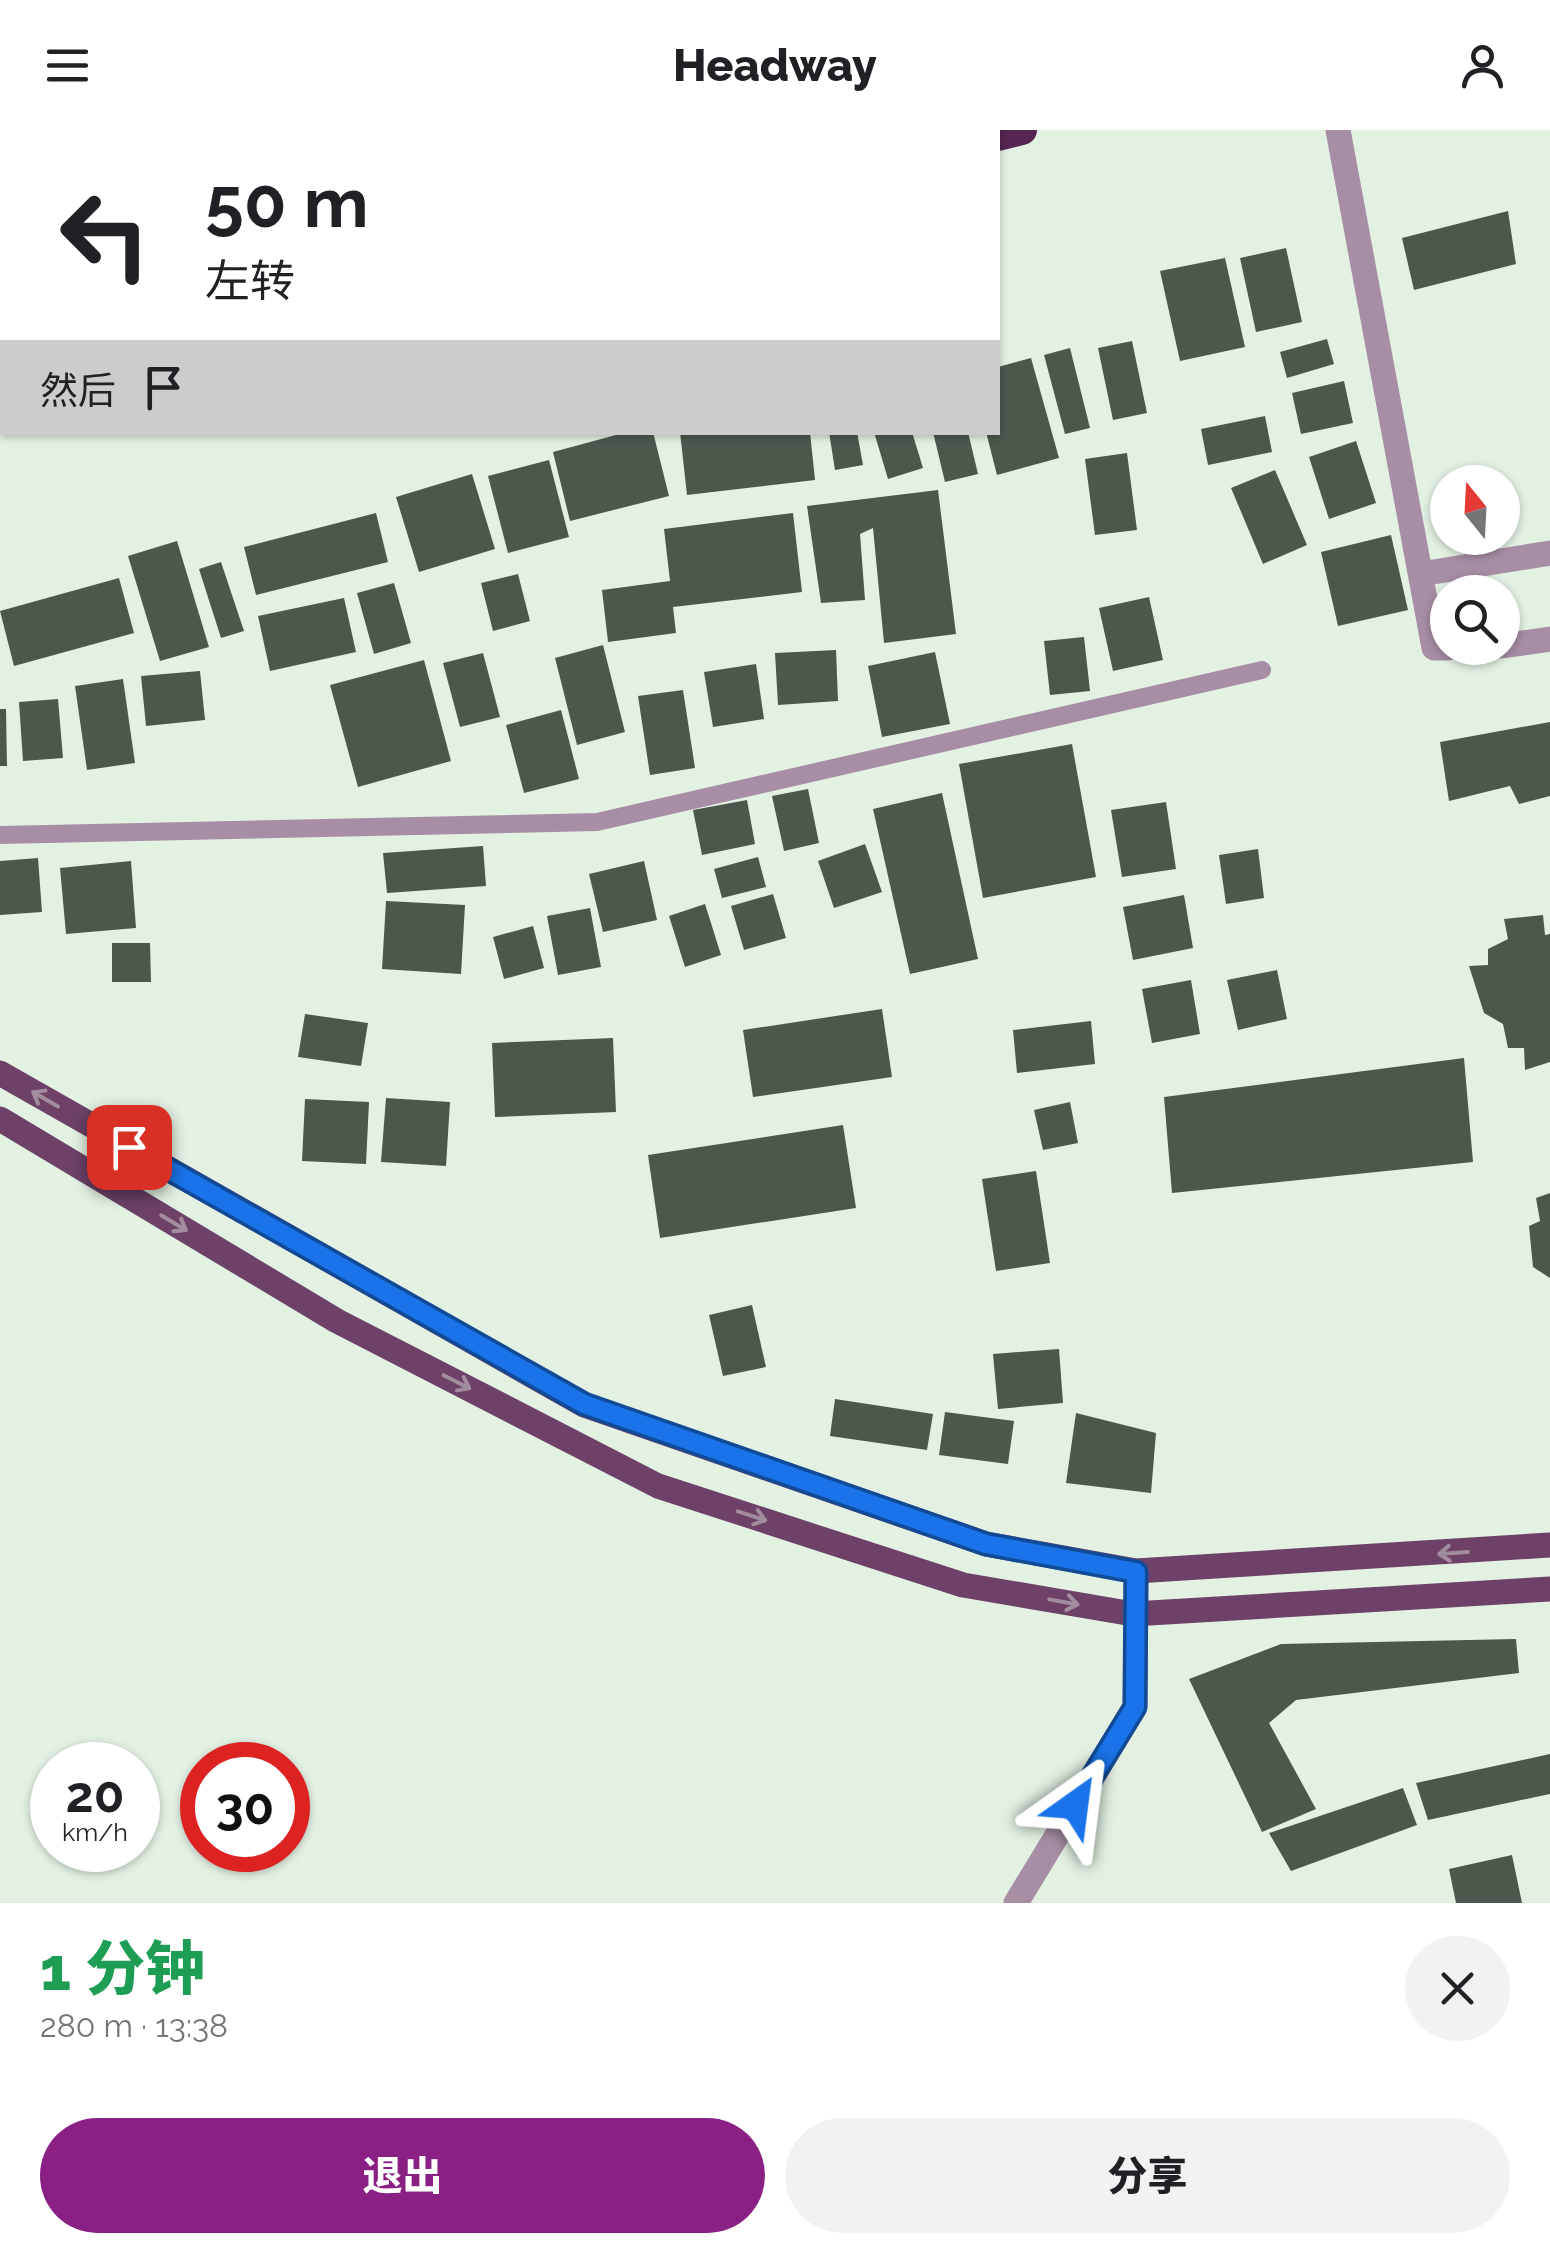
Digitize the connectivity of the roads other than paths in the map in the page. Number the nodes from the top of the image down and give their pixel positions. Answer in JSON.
{"nodes":[{"id":1,"x":1338,"y":130,"type":"edge"},
{"id":2,"x":1550,"y":553,"type":"edge"},
{"id":3,"x":1421,"y":574,"type":"junction"},
{"id":4,"x":1430,"y":625,"type":"edge"},
{"id":5,"x":1550,"y":639,"type":"edge"},
{"id":6,"x":1520,"y":643,"type":"edge"},
{"id":7,"x":1262,"y":670,"type":"dead end"},
{"id":8,"x":0,"y":835,"type":"edge"},
{"id":9,"x":0,"y":1073,"type":"edge"},
{"id":10,"x":0,"y":1119,"type":"edge"},
{"id":11,"x":1550,"y":1545,"type":"edge"},
{"id":12,"x":1136,"y":1572,"type":"junction"},
{"id":13,"x":1550,"y":1588,"type":"edge"},
{"id":14,"x":1134,"y":1614,"type":"junction"},
{"id":15,"x":1016,"y":1903,"type":"edge"}],
"edges":[{"from":1,"to":3,"type":"street"},
{"from":2,"to":3,"type":"street"},
{"from":3,"to":4,"type":"street"},
{"from":5,"to":6,"type":"street"},
{"from":7,"to":8,"type":"lane"},
{"from":12,"to":9,"type":"main road","one_way":true},
{"from":10,"to":14,"type":"main road","one_way":true},
{"from":11,"to":12,"type":"main road","one_way":true},
{"from":12,"to":14,"type":"street"},
{"from":13,"to":14,"type":"main road"},
{"from":14,"to":15,"type":"street"}]}
